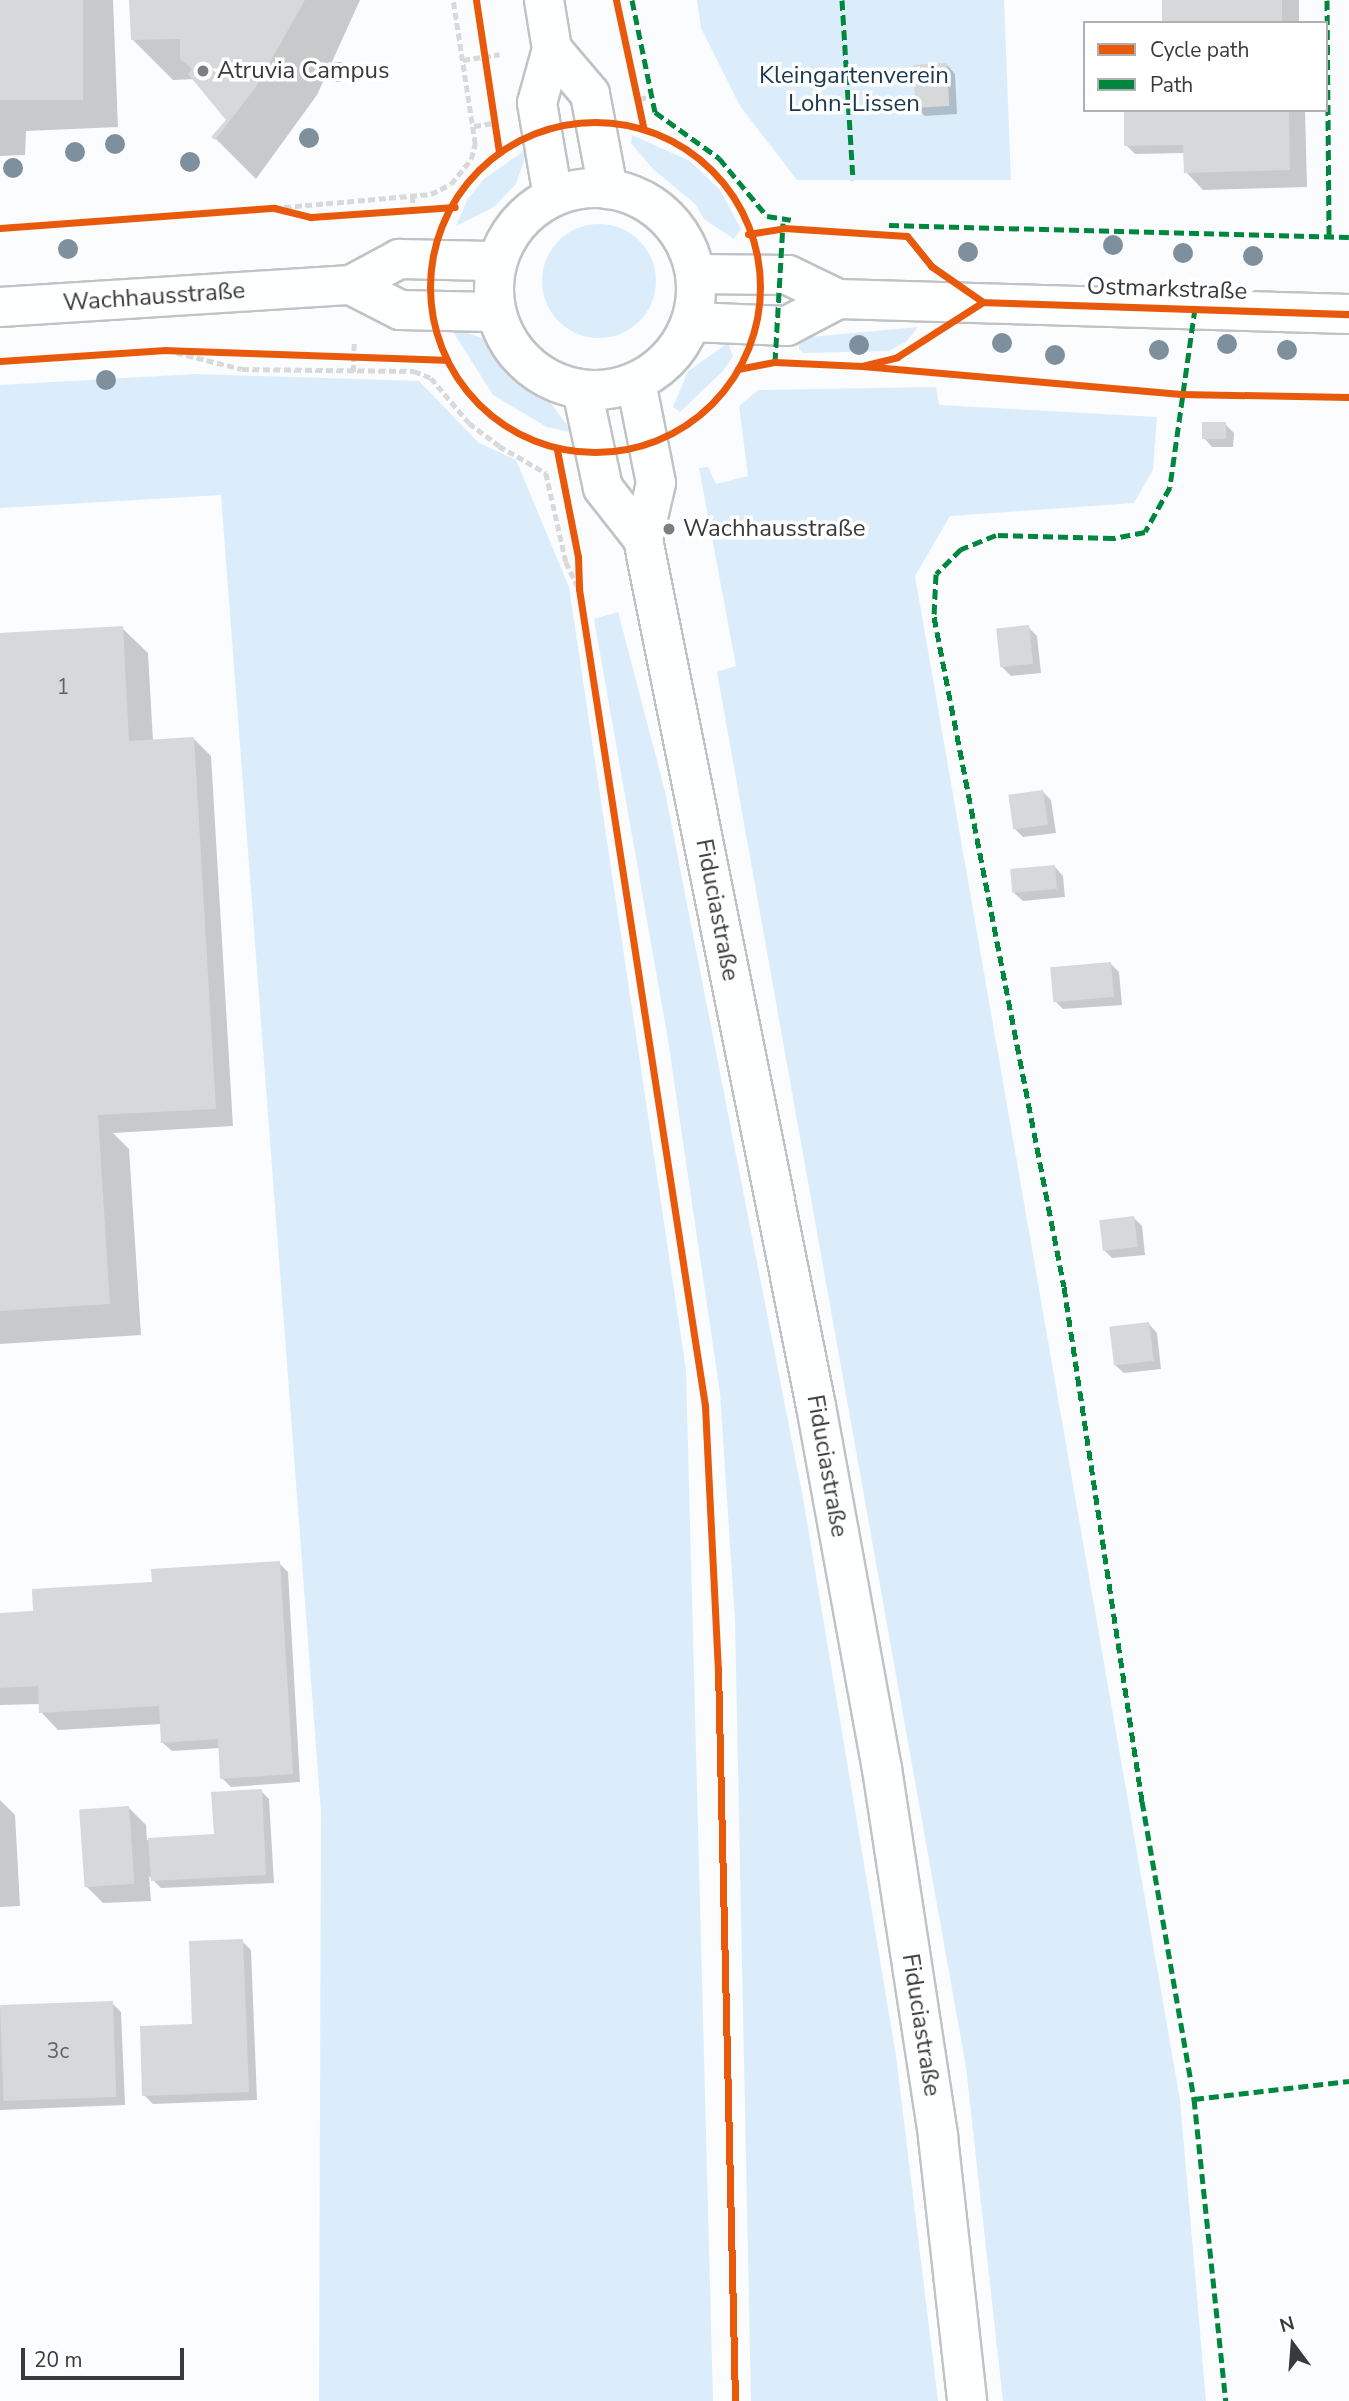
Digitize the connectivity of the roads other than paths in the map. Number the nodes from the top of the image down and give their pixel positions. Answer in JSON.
{"nodes":[{"id":1,"x":544,"y":0,"type":"edge"},
{"id":2,"x":552,"y":49,"type":"junction"},
{"id":3,"x":608,"y":189,"type":"junction"},
{"id":4,"x":553,"y":197,"type":"junction"},
{"id":5,"x":497,"y":261,"type":"junction"},
{"id":6,"x":696,"y":274,"type":"junction"},
{"id":7,"x":351,"y":285,"type":"junction"},
{"id":8,"x":838,"y":299,"type":"junction"},
{"id":9,"x":0,"y":307,"type":"edge"},
{"id":10,"x":495,"y":312,"type":"junction"},
{"id":11,"x":1349,"y":314,"type":"edge"},
{"id":12,"x":692,"y":322,"type":"junction"},
{"id":13,"x":636,"y":382,"type":"junction"},
{"id":14,"x":582,"y":390,"type":"junction"},
{"id":15,"x":643,"y":539,"type":"junction"},
{"id":16,"x":967,"y":2401,"type":"edge"}],
"edges":[{"from":1,"to":2,"type":"main road"},
{"from":2,"to":3,"type":"main road"},
{"from":2,"to":4,"type":"main road"},
{"from":3,"to":4,"type":"main road"},
{"from":3,"to":6,"type":"main road"},
{"from":4,"to":5,"type":"main road"},
{"from":5,"to":7,"type":"main road","name":"Wachhausstraße"},
{"from":5,"to":10,"type":"main road"},
{"from":6,"to":8,"type":"main road","name":"Ostmarkstraße"},
{"from":6,"to":12,"type":"main road"},
{"from":7,"to":9,"type":"main road","name":"Wachhausstraße"},
{"from":7,"to":10,"type":"main road"},
{"from":8,"to":11,"type":"main road","name":"Ostmarkstraße"},
{"from":8,"to":12,"type":"main road","name":"Ostmarkstraße"},
{"from":10,"to":14,"type":"main road"},
{"from":12,"to":13,"type":"main road"},
{"from":13,"to":14,"type":"main road"},
{"from":13,"to":15,"type":"main road","name":"Fiduciastraße"},
{"from":14,"to":15,"type":"main road","name":"Fiduciastraße"},
{"from":15,"to":16,"type":"main road","name":"Fiduciastraße"}]}
